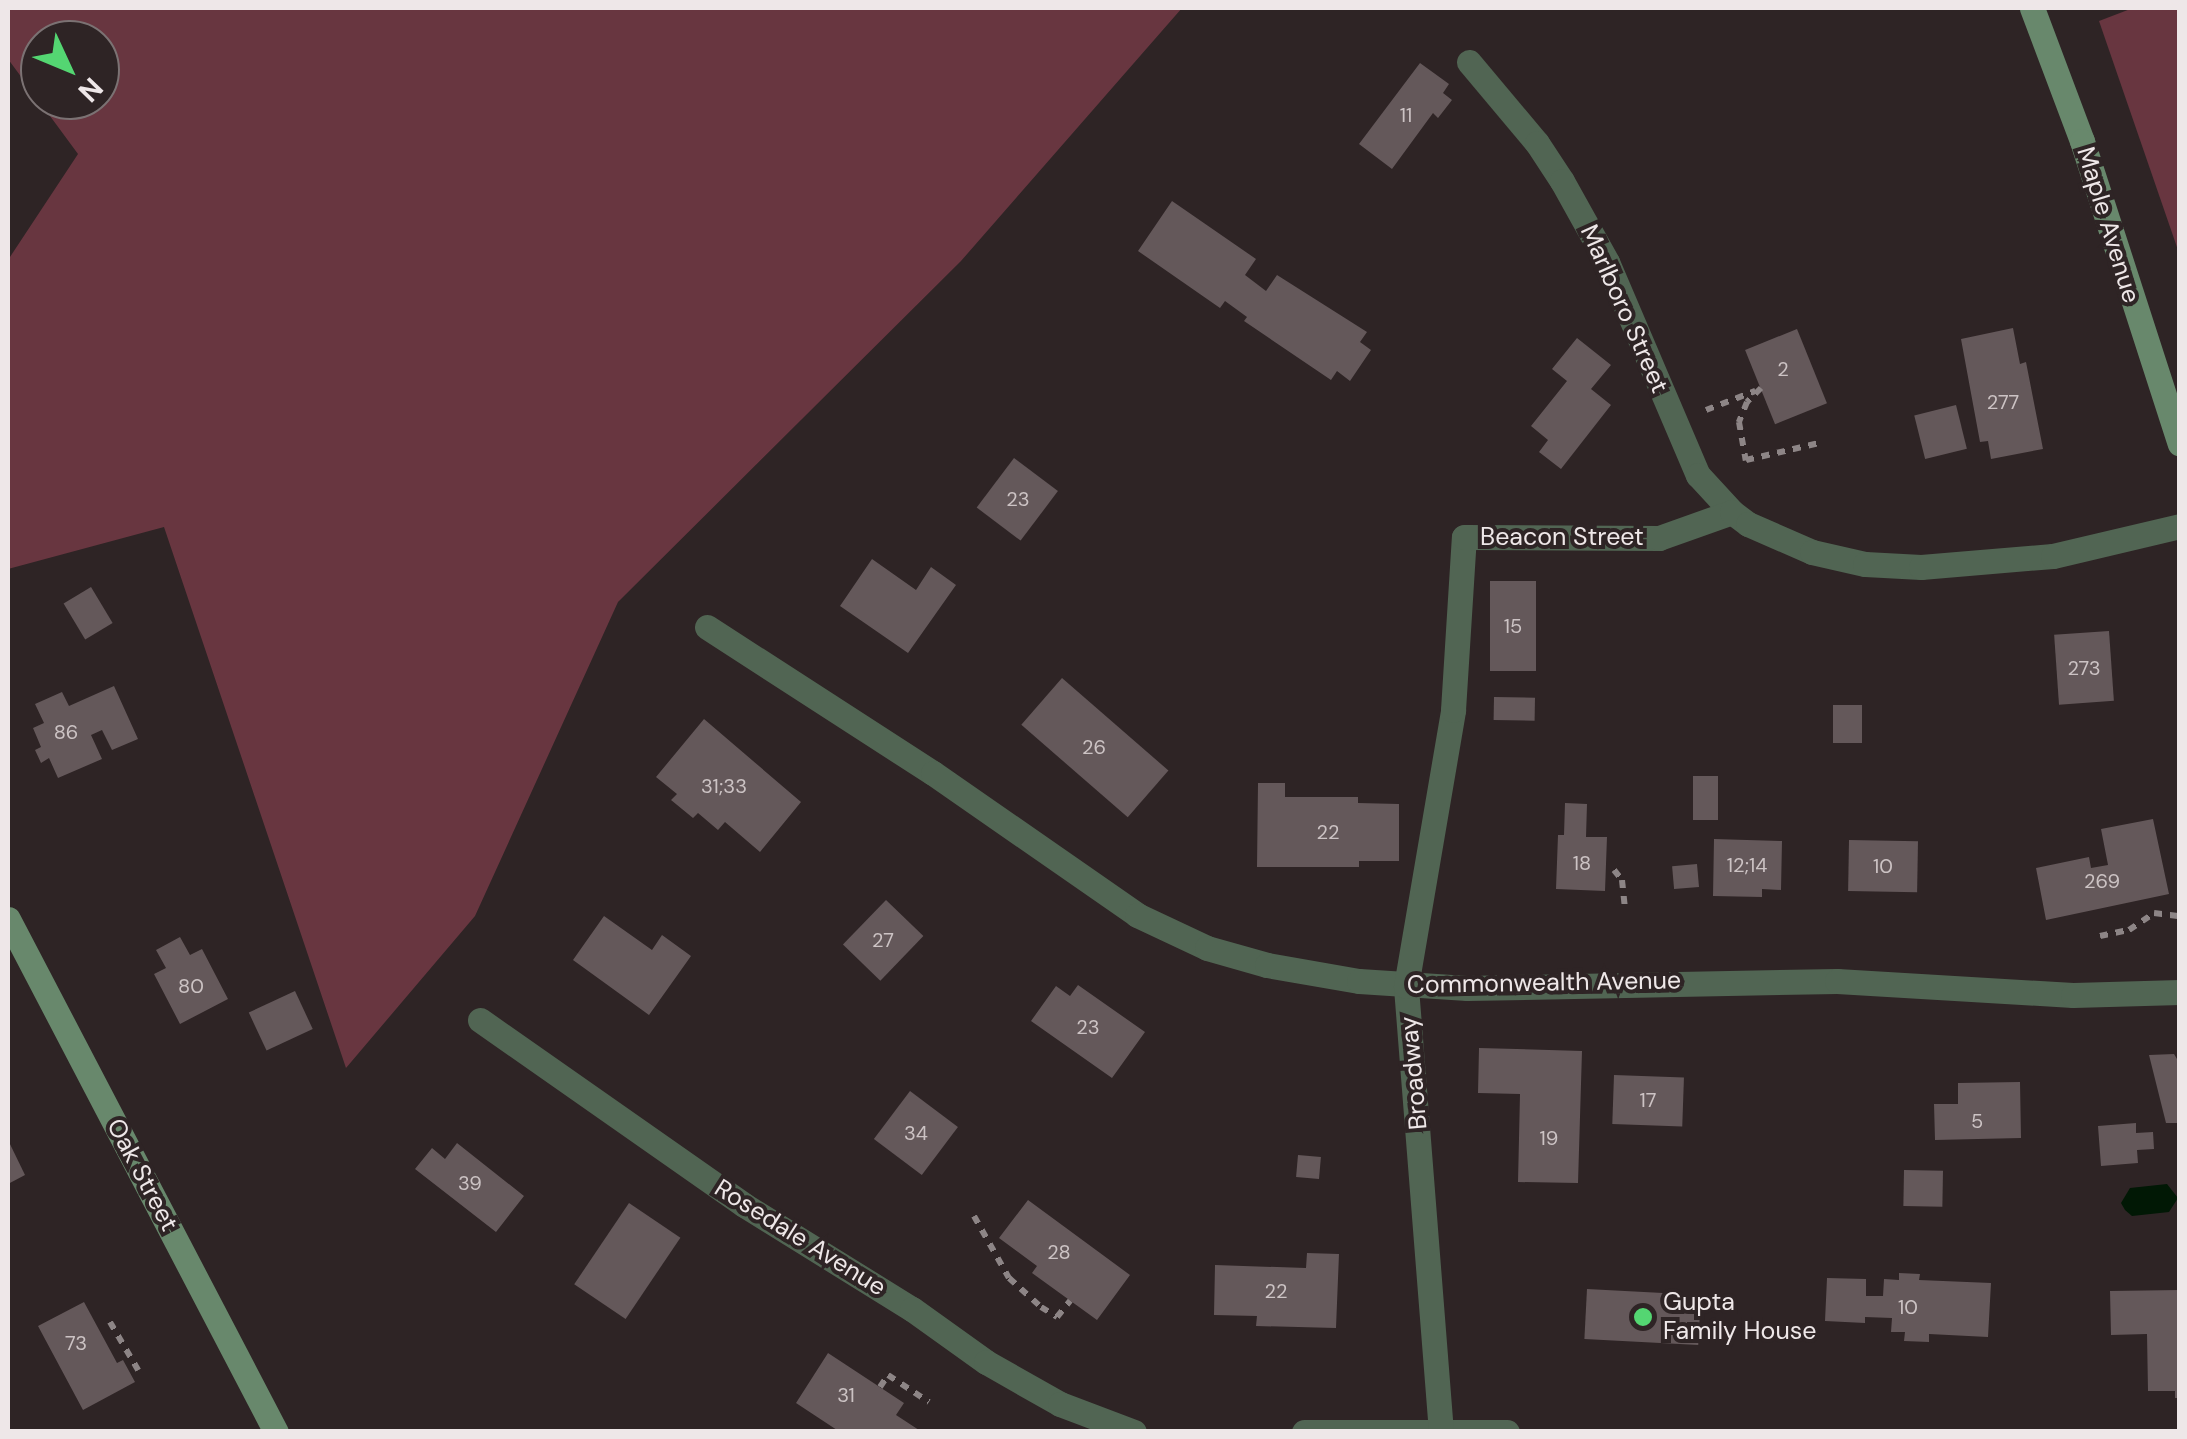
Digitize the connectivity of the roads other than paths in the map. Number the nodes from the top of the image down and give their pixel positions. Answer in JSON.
{"nodes":[{"id":1,"x":2032,"y":8,"type":"edge"},
{"id":2,"x":1469,"y":62,"type":"dead end"},
{"id":3,"x":2180,"y":444,"type":"edge"},
{"id":4,"x":1732,"y":512,"type":"junction"},
{"id":5,"x":2180,"y":526,"type":"edge"},
{"id":6,"x":1464,"y":537,"type":"joint"},
{"id":7,"x":707,"y":627,"type":"dead end"},
{"id":8,"x":8,"y":919,"type":"edge"},
{"id":9,"x":1406,"y":986,"type":"junction"},
{"id":10,"x":2180,"y":992,"type":"edge"},
{"id":11,"x":480,"y":1020,"type":"dead end"},
{"id":12,"x":1441,"y":1430,"type":"edge"},
{"id":13,"x":276,"y":1432,"type":"edge"},
{"id":14,"x":1134,"y":1432,"type":"edge"},
{"id":15,"x":1304,"y":1432,"type":"edge"},
{"id":16,"x":1506,"y":1432,"type":"edge"}],
"edges":[{"from":1,"to":3,"type":"street","name":"Maple Avenue"},
{"from":2,"to":4,"type":"street","name":"Marlboro Street"},
{"from":4,"to":5,"type":"street"},
{"from":4,"to":6,"type":"street","name":"Beacon Street"},
{"from":6,"to":9,"type":"street","name":"Broadway"},
{"from":7,"to":9,"type":"street","name":"Commonwealth Avenue"},
{"from":8,"to":13,"type":"street","name":"Oak Street"},
{"from":9,"to":10,"type":"street","name":"Commonwealth Avenue"},
{"from":9,"to":12,"type":"street","name":"Broadway"},
{"from":11,"to":14,"type":"street","name":"Rosedale Avenue"},
{"from":12,"to":15,"type":"street"},
{"from":12,"to":16,"type":"street"}]}
